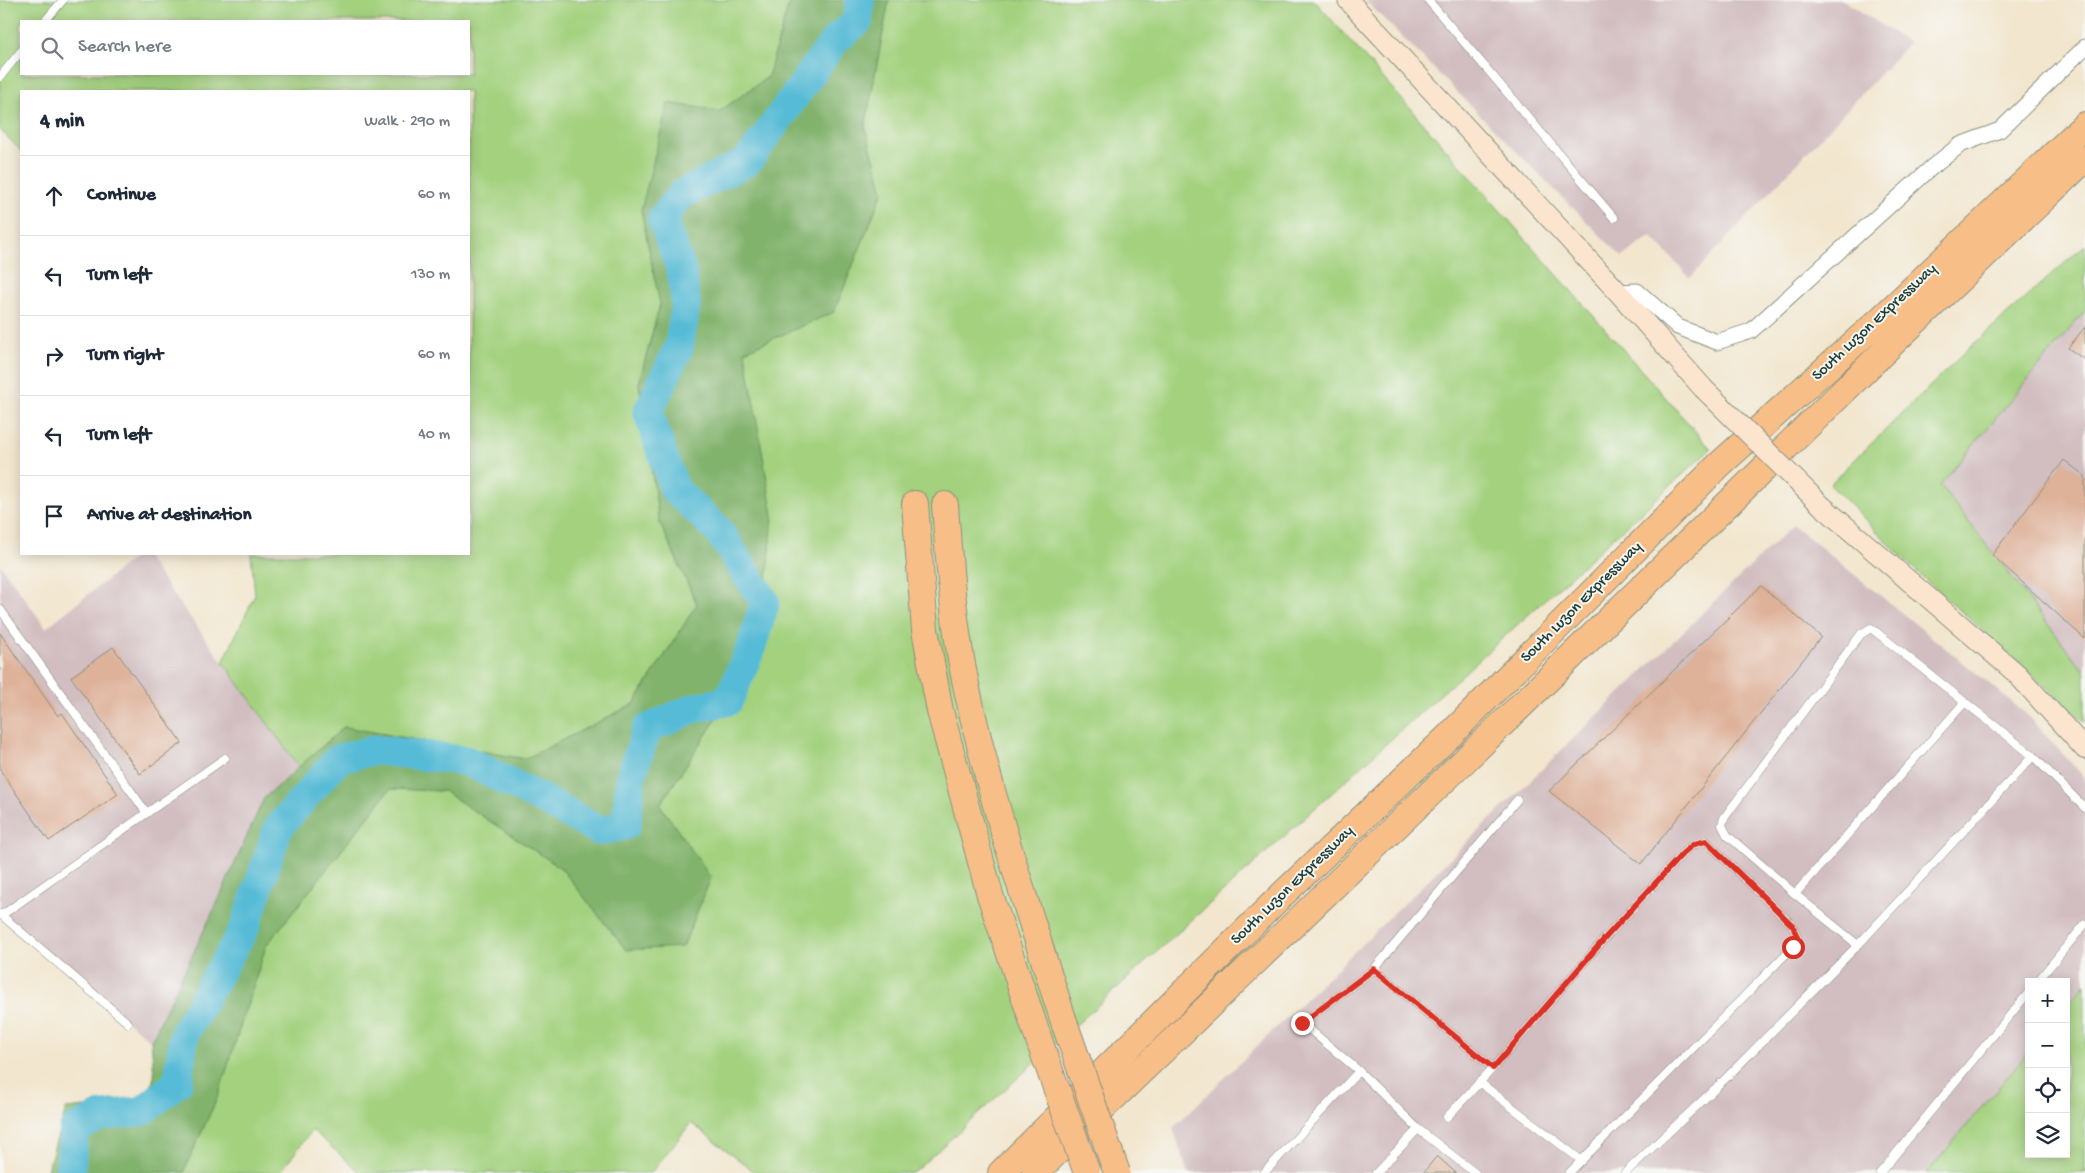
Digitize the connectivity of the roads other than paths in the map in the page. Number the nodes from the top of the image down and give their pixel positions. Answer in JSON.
{"nodes":[{"id":1,"x":62,"y":0,"type":"edge"},
{"id":2,"x":1348,"y":0,"type":"edge"},
{"id":3,"x":1428,"y":0,"type":"edge"},
{"id":4,"x":46,"y":20,"type":"edge"},
{"id":5,"x":2085,"y":47,"type":"edge"},
{"id":6,"x":20,"y":52,"type":"edge"},
{"id":7,"x":0,"y":77,"type":"edge"},
{"id":8,"x":2085,"y":125,"type":"edge"},
{"id":9,"x":2085,"y":159,"type":"edge"},
{"id":10,"x":1614,"y":218,"type":"dead end"},
{"id":11,"x":1618,"y":292,"type":"junction"},
{"id":12,"x":915,"y":504,"type":"dead end"},
{"id":13,"x":945,"y":505,"type":"dead end"},
{"id":14,"x":0,"y":609,"type":"edge"},
{"id":15,"x":1964,"y":703,"type":"junction"},
{"id":16,"x":2085,"y":748,"type":"edge"},
{"id":17,"x":2033,"y":756,"type":"junction"},
{"id":18,"x":225,"y":758,"type":"dead end"},
{"id":19,"x":1518,"y":800,"type":"dead end"},
{"id":20,"x":2085,"y":808,"type":"edge"},
{"id":21,"x":146,"y":812,"type":"junction"},
{"id":22,"x":1795,"y":894,"type":"junction"},
{"id":23,"x":1,"y":914,"type":"edge"},
{"id":24,"x":2085,"y":924,"type":"edge"},
{"id":25,"x":1858,"y":945,"type":"junction"},
{"id":26,"x":1374,"y":969,"type":"junction"},
{"id":27,"x":2041,"y":978,"type":"edge"},
{"id":28,"x":2025,"y":997,"type":"edge"},
{"id":29,"x":128,"y":1022,"type":"dead end"},
{"id":30,"x":1493,"y":1068,"type":"junction"},
{"id":31,"x":1360,"y":1071,"type":"junction"},
{"id":32,"x":1479,"y":1082,"type":"junction"},
{"id":33,"x":1447,"y":1117,"type":"dead end"},
{"id":34,"x":1418,"y":1129,"type":"junction"},
{"id":35,"x":1582,"y":1161,"type":"junction"},
{"id":36,"x":1001,"y":1173,"type":"edge"},
{"id":37,"x":1035,"y":1173,"type":"edge"},
{"id":38,"x":1087,"y":1173,"type":"edge"},
{"id":39,"x":1116,"y":1173,"type":"edge"},
{"id":40,"x":1264,"y":1173,"type":"edge"},
{"id":41,"x":1376,"y":1173,"type":"edge"},
{"id":42,"x":1475,"y":1173,"type":"edge"},
{"id":43,"x":1569,"y":1173,"type":"edge"},
{"id":44,"x":1625,"y":1173,"type":"edge"},
{"id":45,"x":1880,"y":1173,"type":"edge"}],
"edges":[{"from":1,"to":4,"type":"lane"},
{"from":2,"to":11,"type":"street"},
{"from":3,"to":10,"type":"lane"},
{"from":5,"to":11,"type":"street"},
{"from":6,"to":7,"type":"lane"},
{"from":8,"to":36,"type":"highway","name":"South Luzon Expressway"},
{"from":9,"to":37,"type":"highway","name":"South Luzon Expressway"},
{"from":11,"to":16,"type":"street","bridge":true},
{"from":12,"to":38,"type":"highway","bridge":true},
{"from":13,"to":39,"type":"highway","bridge":true},
{"from":14,"to":21,"type":"lane"},
{"from":15,"to":17,"type":"lane"},
{"from":15,"to":22,"type":"lane"},
{"from":15,"to":22,"type":"lane"},
{"from":17,"to":20,"type":"lane"},
{"from":17,"to":25,"type":"lane"},
{"from":18,"to":21,"type":"lane"},
{"from":19,"to":26,"type":"lane"},
{"from":21,"to":23,"type":"lane"},
{"from":22,"to":25,"type":"lane"},
{"from":23,"to":29,"type":"lane"},
{"from":24,"to":27,"type":"lane"},
{"from":25,"to":44,"type":"lane"},
{"from":26,"to":30,"type":"lane"},
{"from":26,"to":31,"type":"lane"},
{"from":28,"to":45,"type":"lane"},
{"from":30,"to":32,"type":"lane"},
{"from":30,"to":35,"type":"lane"},
{"from":31,"to":34,"type":"lane"},
{"from":31,"to":40,"type":"lane"},
{"from":32,"to":33,"type":"lane"},
{"from":32,"to":35,"type":"lane"},
{"from":34,"to":41,"type":"lane"},
{"from":34,"to":42,"type":"lane"},
{"from":35,"to":43,"type":"lane"}]}
